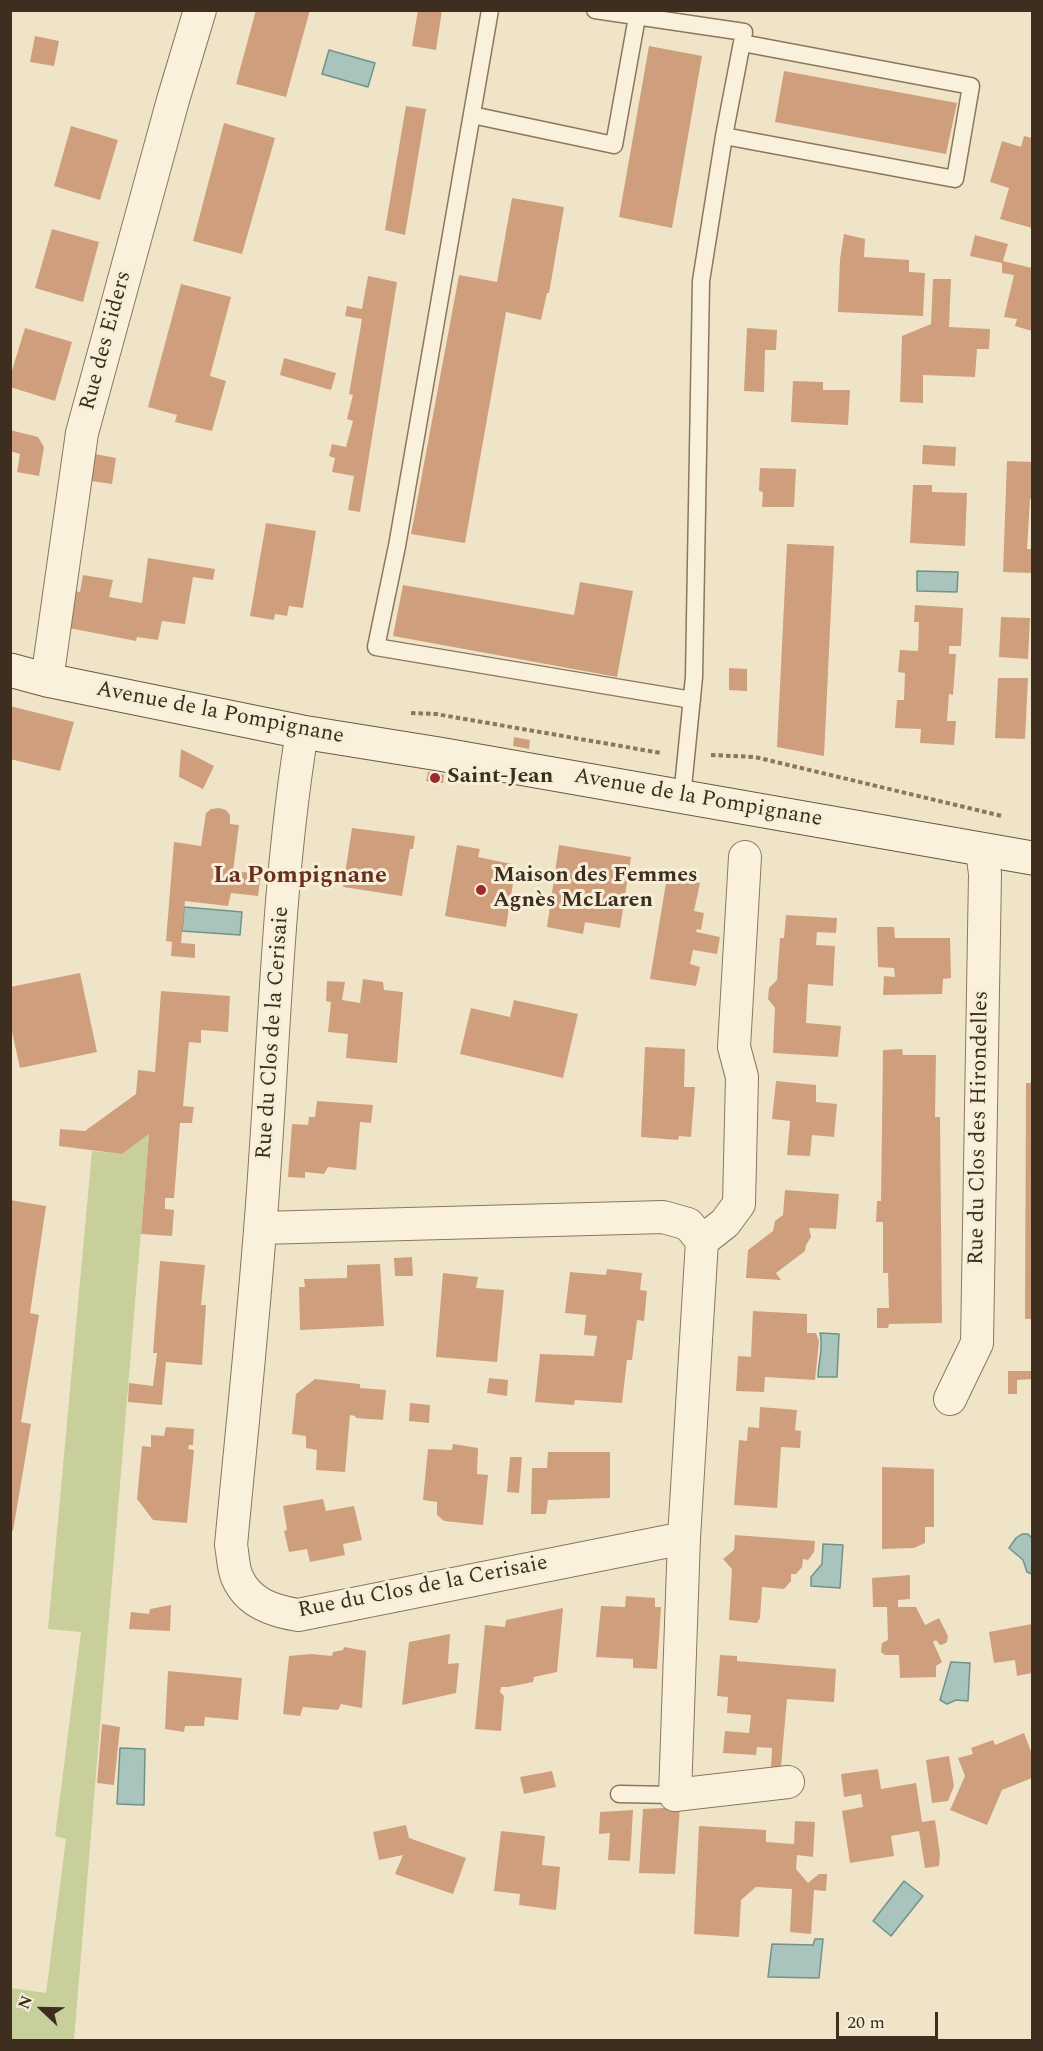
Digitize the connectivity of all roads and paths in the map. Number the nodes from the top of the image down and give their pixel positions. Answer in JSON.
{"nodes":[{"id":1,"x":200,"y":10,"type":"edge"},
{"id":2,"x":490,"y":10,"type":"edge"},
{"id":3,"x":595,"y":10,"type":"edge"},
{"id":4,"x":637,"y":17,"type":"junction"},
{"id":5,"x":742,"y":44,"type":"junction"},
{"id":6,"x":472,"y":115,"type":"junction"},
{"id":7,"x":724,"y":136,"type":"junction"},
{"id":8,"x":10,"y":670,"type":"edge"},
{"id":9,"x":47,"y":680,"type":"junction"},
{"id":10,"x":692,"y":700,"type":"junction"},
{"id":11,"x":403,"y":712,"type":"dead end"},
{"id":12,"x":303,"y":732,"type":"junction"},
{"id":13,"x":686,"y":754,"type":"junction"},
{"id":14,"x":681,"y":796,"type":"junction"},
{"id":15,"x":1008,"y":817,"type":"dead end"},
{"id":16,"x":982,"y":850,"type":"junction"},
{"id":17,"x":745,"y":857,"type":"dead end"},
{"id":18,"x":1032,"y":858,"type":"edge"},
{"id":19,"x":261,"y":1228,"type":"junction"},
{"id":20,"x":702,"y":1241,"type":"junction"},
{"id":21,"x":950,"y":1400,"type":"dead end"},
{"id":22,"x":684,"y":1538,"type":"junction"},
{"id":23,"x":788,"y":1782,"type":"dead end"},
{"id":24,"x":619,"y":1794,"type":"dead end"},
{"id":25,"x":675,"y":1795,"type":"junction"}],
"edges":[{"from":1,"to":9,"type":"street","name":"Rue des Eiders"},
{"from":2,"to":6,"type":"lane"},
{"from":3,"to":4,"type":"lane"},
{"from":4,"to":5,"type":"lane"},
{"from":4,"to":6,"type":"lane"},
{"from":5,"to":7,"type":"lane"},
{"from":5,"to":7,"type":"lane"},
{"from":6,"to":10,"type":"lane"},
{"from":7,"to":10,"type":"lane"},
{"from":8,"to":9,"type":"main road","name":"Avenue de la Pompignane"},
{"from":9,"to":12,"type":"main road","name":"Avenue de la Pompignane"},
{"from":10,"to":13,"type":"lane"},
{"from":11,"to":13,"type":"path"},
{"from":12,"to":14,"type":"main road","name":"Avenue de la Pompignane"},
{"from":12,"to":19,"type":"street","name":"Rue du Clos de la Cerisaie"},
{"from":13,"to":14,"type":"lane"},
{"from":13,"to":15,"type":"path"},
{"from":14,"to":16,"type":"main road","name":"Avenue de la Pompignane"},
{"from":16,"to":18,"type":"main road","name":"Avenue de la Pompignane"},
{"from":16,"to":21,"type":"street","name":"Rue du Clos des Hirondelles"},
{"from":17,"to":20,"type":"street"},
{"from":19,"to":20,"type":"street"},
{"from":19,"to":22,"type":"street","name":"Rue du Clos de la Cerisaie"},
{"from":20,"to":22,"type":"street"},
{"from":22,"to":25,"type":"street"},
{"from":23,"to":25,"type":"street"},
{"from":24,"to":25,"type":"lane"}]}
